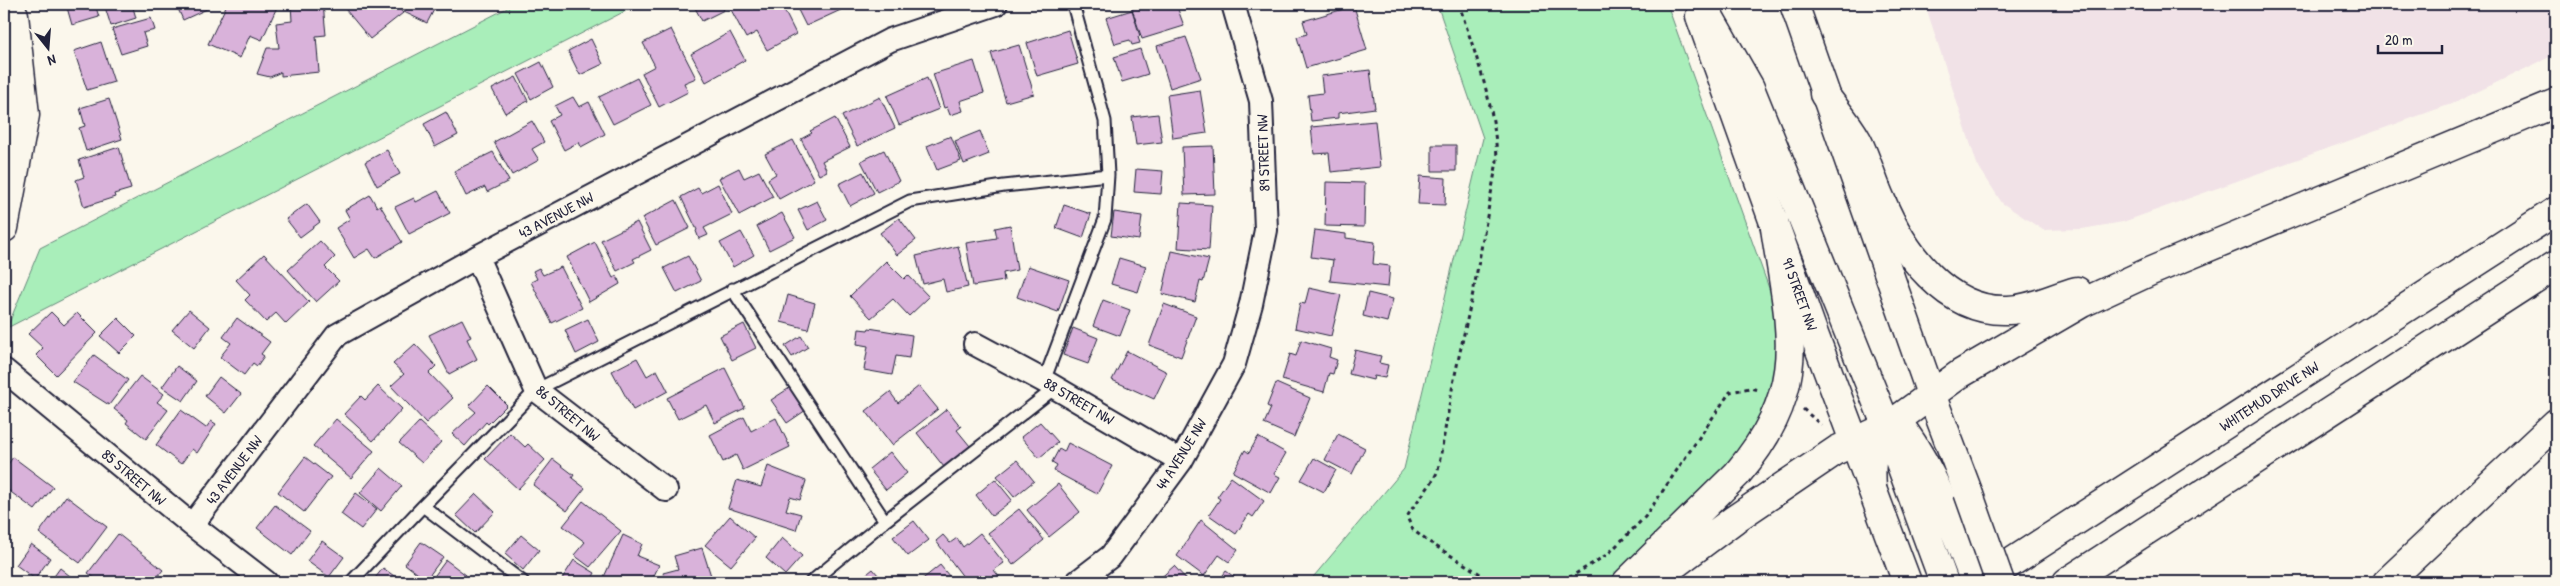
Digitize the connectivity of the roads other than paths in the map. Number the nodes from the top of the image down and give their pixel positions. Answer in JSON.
{"nodes":[{"id":1,"x":9,"y":4,"type":"edge"},
{"id":2,"x":996,"y":4,"type":"edge"},
{"id":3,"x":1073,"y":4,"type":"edge"},
{"id":4,"x":1233,"y":4,"type":"edge"},
{"id":5,"x":1695,"y":4,"type":"edge"},
{"id":6,"x":1702,"y":4,"type":"edge"},
{"id":7,"x":1794,"y":4,"type":"edge"},
{"id":8,"x":1824,"y":94,"type":"junction"},
{"id":9,"x":2556,"y":103,"type":"edge"},
{"id":10,"x":1108,"y":176,"type":"junction"},
{"id":11,"x":2556,"y":211,"type":"edge"},
{"id":12,"x":1774,"y":221,"type":"junction"},
{"id":13,"x":4,"y":228,"type":"edge"},
{"id":14,"x":477,"y":257,"type":"junction"},
{"id":15,"x":2556,"y":265,"type":"edge"},
{"id":16,"x":2151,"y":271,"type":"junction"},
{"id":17,"x":732,"y":289,"type":"junction"},
{"id":18,"x":1251,"y":304,"type":"joint"},
{"id":19,"x":975,"y":344,"type":"dead end"},
{"id":20,"x":4,"y":370,"type":"edge"},
{"id":21,"x":1049,"y":384,"type":"junction"},
{"id":22,"x":536,"y":390,"type":"junction"},
{"id":23,"x":1931,"y":394,"type":"junction"},
{"id":24,"x":2556,"y":423,"type":"edge"},
{"id":25,"x":1887,"y":427,"type":"junction"},
{"id":26,"x":1845,"y":446,"type":"junction"},
{"id":27,"x":1181,"y":461,"type":"junction"},
{"id":28,"x":1872,"y":488,"type":"junction"},
{"id":29,"x":666,"y":490,"type":"dead end"},
{"id":30,"x":2480,"y":496,"type":"junction"},
{"id":31,"x":423,"y":506,"type":"junction"},
{"id":32,"x":885,"y":521,"type":"junction"},
{"id":33,"x":192,"y":525,"type":"junction"},
{"id":34,"x":266,"y":582,"type":"edge"},
{"id":35,"x":351,"y":582,"type":"edge"},
{"id":36,"x":523,"y":582,"type":"edge"},
{"id":37,"x":811,"y":582,"type":"edge"},
{"id":38,"x":1077,"y":582,"type":"edge"},
{"id":39,"x":1627,"y":582,"type":"edge"},
{"id":40,"x":1651,"y":582,"type":"edge"},
{"id":41,"x":1907,"y":582,"type":"edge"},
{"id":42,"x":1944,"y":582,"type":"edge"},
{"id":43,"x":1975,"y":582,"type":"edge"},
{"id":44,"x":1981,"y":582,"type":"edge"},
{"id":45,"x":2000,"y":582,"type":"edge"},
{"id":46,"x":2067,"y":582,"type":"edge"},
{"id":47,"x":2387,"y":582,"type":"edge"},
{"id":48,"x":2396,"y":582,"type":"edge"}],
"edges":[{"from":1,"to":13,"type":"main road"},
{"from":2,"to":14,"type":"street","name":"43 AVENUE NW"},
{"from":3,"to":10,"type":"lane"},
{"from":4,"to":18,"type":"street","name":"89 STREET NW"},
{"from":5,"to":12,"type":"main road","name":"91 STREET NW"},
{"from":6,"to":25,"type":"main road"},
{"from":7,"to":8,"type":"main road"},
{"from":8,"to":16,"type":"main road"},
{"from":8,"to":23,"type":"main road"},
{"from":9,"to":16,"type":"main road"},
{"from":10,"to":17,"type":"lane"},
{"from":10,"to":21,"type":"lane"},
{"from":11,"to":44,"type":"main road","name":"WHITEMUD DRIVE NW"},
{"from":12,"to":26,"type":"main road","name":"91 STREET NW"},
{"from":12,"to":39,"type":"main road"},
{"from":14,"to":22,"type":"street","name":"86 STREET NW"},
{"from":14,"to":33,"type":"street","name":"43 AVENUE NW"},
{"from":15,"to":46,"type":"main road"},
{"from":16,"to":23,"type":"main road"},
{"from":17,"to":22,"type":"lane"},
{"from":17,"to":32,"type":"lane"},
{"from":18,"to":27,"type":"street","name":"44 AVENUE NW"},
{"from":19,"to":21,"type":"street","name":"88 STREET NW"},
{"from":20,"to":33,"type":"street","name":"85 STREET NW"},
{"from":21,"to":27,"type":"street","name":"88 STREET NW"},
{"from":21,"to":32,"type":"lane"},
{"from":22,"to":29,"type":"street","name":"86 STREET NW"},
{"from":22,"to":31,"type":"lane"},
{"from":23,"to":25,"type":"main road"},
{"from":23,"to":45,"type":"main road","bridge":true},
{"from":24,"to":30,"type":"main road"},
{"from":25,"to":26,"type":"main road"},
{"from":25,"to":28,"type":"main road"},
{"from":25,"to":42,"type":"main road"},
{"from":25,"to":43,"type":"main road"},
{"from":26,"to":28,"type":"main road","name":"91 STREET NW"},
{"from":26,"to":40,"type":"main road"},
{"from":27,"to":38,"type":"street","name":"44 AVENUE NW"},
{"from":28,"to":41,"type":"main road","name":"91 STREET NW"},
{"from":30,"to":47,"type":"main road"},
{"from":30,"to":48,"type":"main road"},
{"from":31,"to":35,"type":"lane"},
{"from":31,"to":36,"type":"lane"},
{"from":32,"to":37,"type":"lane"},
{"from":33,"to":34,"type":"street","name":"85 STREET NW"}]}
